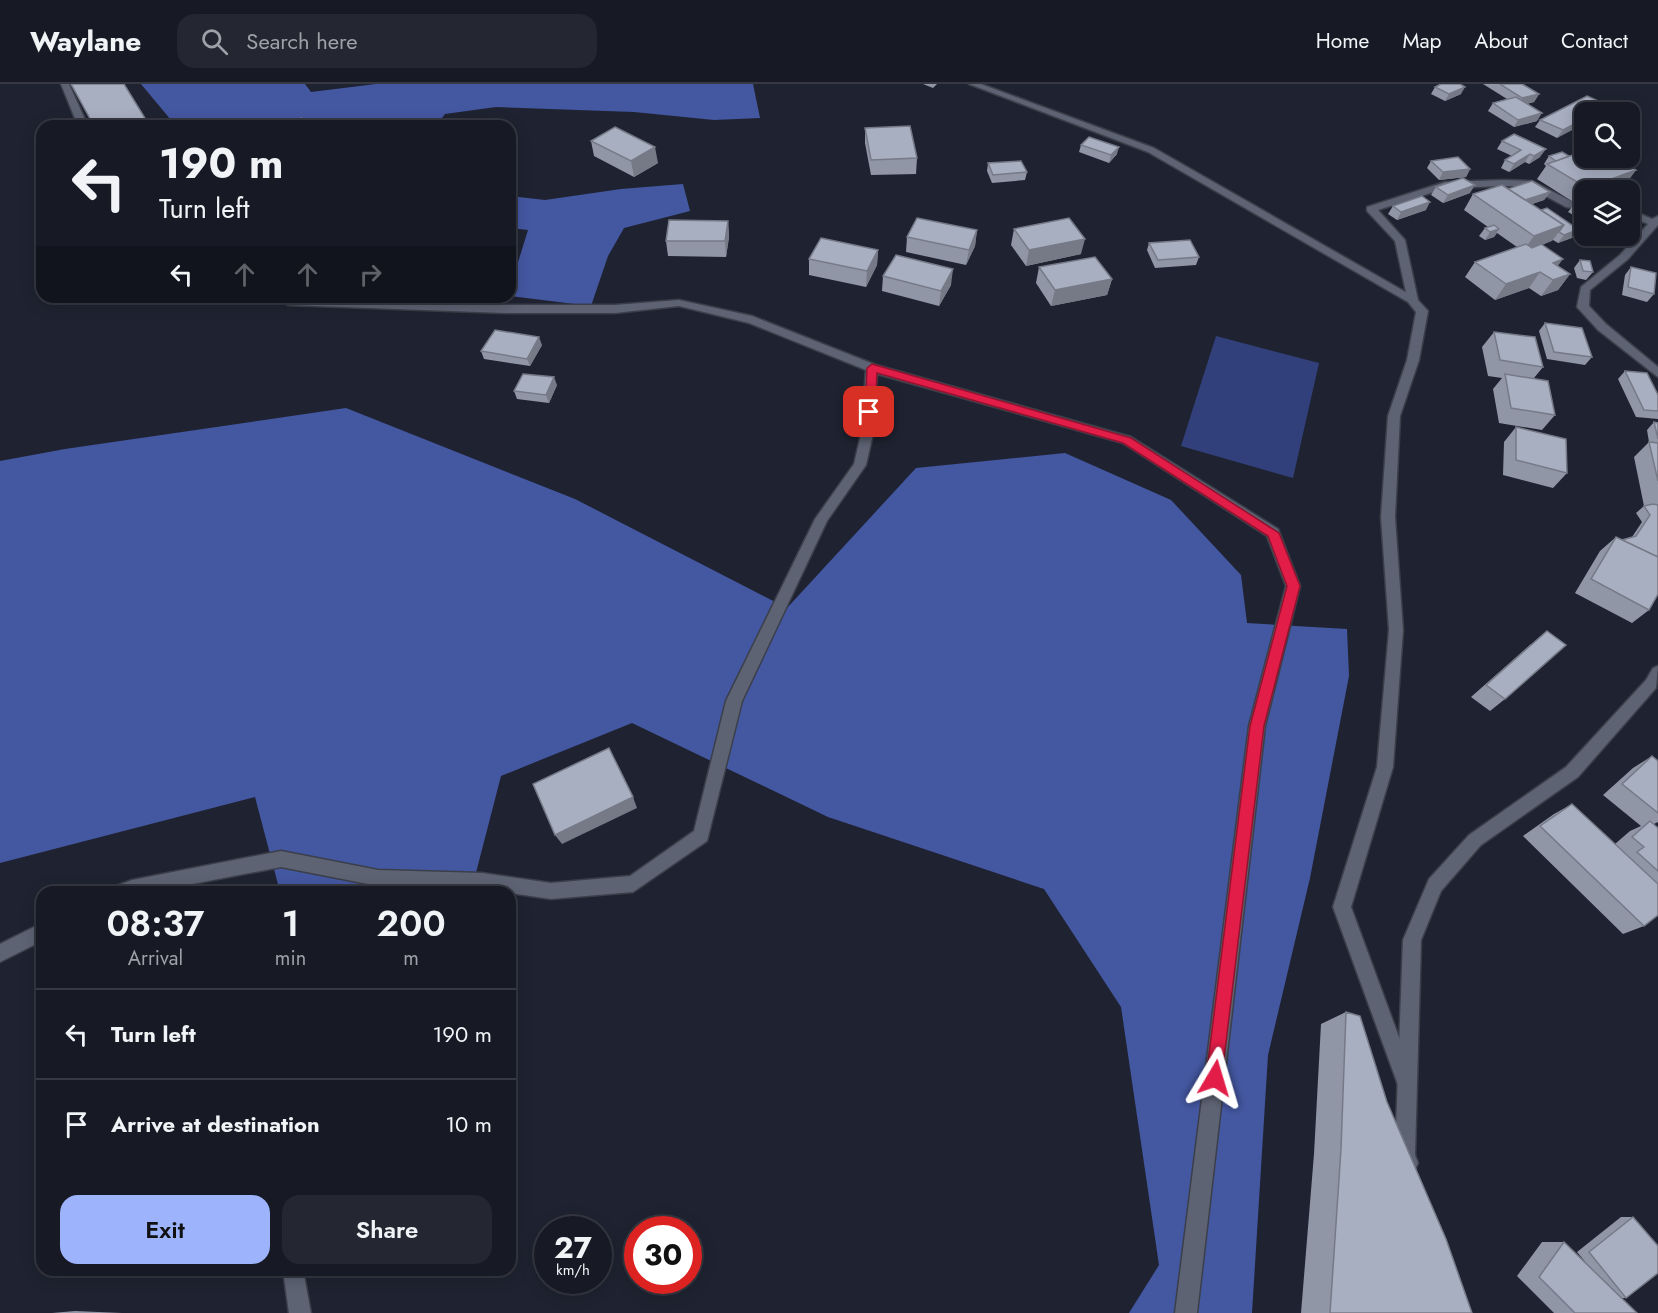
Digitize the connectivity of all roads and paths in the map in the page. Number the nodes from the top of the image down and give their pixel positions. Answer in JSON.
{"nodes":[{"id":1,"x":65,"y":84,"type":"edge"},
{"id":2,"x":973,"y":84,"type":"edge"},
{"id":3,"x":80,"y":120,"type":"edge"},
{"id":4,"x":1574,"y":206,"type":"edge"},
{"id":5,"x":1640,"y":216,"type":"edge"},
{"id":6,"x":1656,"y":221,"type":"edge"},
{"id":7,"x":1413,"y":300,"type":"junction"},
{"id":8,"x":319,"y":303,"type":"edge"},
{"id":9,"x":872,"y":368,"type":"junction"},
{"id":10,"x":1658,"y":373,"type":"edge"},
{"id":11,"x":1658,"y":672,"type":"edge"},
{"id":12,"x":147,"y":886,"type":"edge"},
{"id":13,"x":36,"y":935,"type":"edge"},
{"id":14,"x":0,"y":953,"type":"edge"},
{"id":15,"x":1407,"y":1084,"type":"junction"},
{"id":16,"x":1412,"y":1177,"type":"edge"},
{"id":17,"x":294,"y":1276,"type":"edge"},
{"id":18,"x":300,"y":1313,"type":"edge"},
{"id":19,"x":1186,"y":1313,"type":"edge"}],
"edges":[{"from":1,"to":3,"type":"street"},
{"from":2,"to":7,"type":"street"},
{"from":4,"to":7,"type":"street"},
{"from":5,"to":6,"type":"street"},
{"from":6,"to":10,"type":"street"},
{"from":7,"to":15,"type":"street"},
{"from":8,"to":9,"type":"street"},
{"from":9,"to":12,"type":"street"},
{"from":9,"to":19,"type":"street"},
{"from":11,"to":15,"type":"street"},
{"from":13,"to":14,"type":"street"},
{"from":15,"to":16,"type":"street"},
{"from":17,"to":18,"type":"street"}]}
